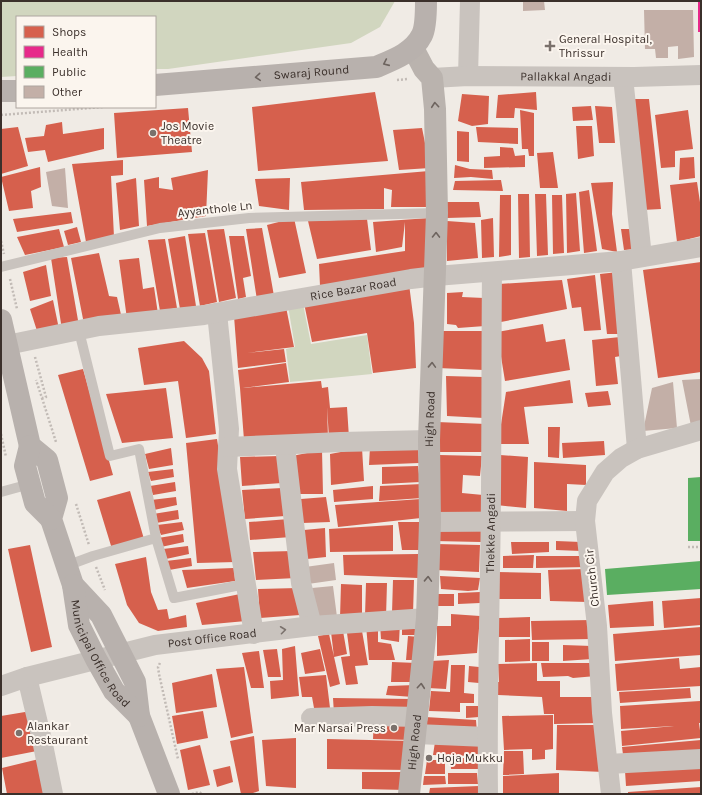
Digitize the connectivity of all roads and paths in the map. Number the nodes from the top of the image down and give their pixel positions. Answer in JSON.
{"nodes":[{"id":1,"x":426,"y":1,"type":"edge"},
{"id":2,"x":470,"y":1,"type":"edge"},
{"id":3,"x":413,"y":48,"type":"junction"},
{"id":4,"x":701,"y":75,"type":"edge"},
{"id":5,"x":468,"y":76,"type":"junction"},
{"id":6,"x":623,"y":77,"type":"junction"},
{"id":7,"x":432,"y":78,"type":"junction"},
{"id":8,"x":156,"y":85,"type":"edge"},
{"id":9,"x":1,"y":91,"type":"edge"},
{"id":10,"x":16,"y":91,"type":"edge"},
{"id":11,"x":90,"y":108,"type":"edge"},
{"id":12,"x":1,"y":115,"type":"edge"},
{"id":13,"x":437,"y":213,"type":"junction"},
{"id":14,"x":1,"y":241,"type":"edge"},
{"id":15,"x":701,"y":247,"type":"edge"},
{"id":16,"x":642,"y":257,"type":"junction"},
{"id":17,"x":621,"y":261,"type":"junction"},
{"id":18,"x":4,"y":267,"type":"edge"},
{"id":19,"x":492,"y":272,"type":"junction"},
{"id":20,"x":436,"y":276,"type":"junction"},
{"id":21,"x":217,"y":313,"type":"junction"},
{"id":22,"x":9,"y":316,"type":"edge"},
{"id":23,"x":79,"y":331,"type":"junction"},
{"id":24,"x":48,"y":337,"type":"junction"},
{"id":25,"x":7,"y":345,"type":"junction"},
{"id":26,"x":35,"y":376,"type":"dead end"},
{"id":27,"x":701,"y":430,"type":"edge"},
{"id":28,"x":1,"y":434,"type":"edge"},
{"id":29,"x":430,"y":440,"type":"junction"},
{"id":30,"x":30,"y":446,"type":"junction"},
{"id":31,"x":284,"y":446,"type":"junction"},
{"id":32,"x":228,"y":448,"type":"junction"},
{"id":33,"x":637,"y":449,"type":"junction"},
{"id":34,"x":8,"y":462,"type":"dead end"},
{"id":35,"x":30,"y":484,"type":"junction"},
{"id":36,"x":1,"y":492,"type":"edge"},
{"id":37,"x":51,"y":519,"type":"junction"},
{"id":38,"x":585,"y":521,"type":"junction"},
{"id":39,"x":430,"y":522,"type":"junction"},
{"id":40,"x":491,"y":522,"type":"junction"},
{"id":41,"x":156,"y":538,"type":"junction"},
{"id":42,"x":688,"y":547,"type":"dead end"},
{"id":43,"x":701,"y":547,"type":"edge"},
{"id":44,"x":93,"y":556,"type":"junction"},
{"id":45,"x":70,"y":576,"type":"junction"},
{"id":46,"x":246,"y":584,"type":"junction"},
{"id":47,"x":106,"y":593,"type":"dead end"},
{"id":48,"x":427,"y":618,"type":"junction"},
{"id":49,"x":312,"y":626,"type":"junction"},
{"id":50,"x":254,"y":634,"type":"junction"},
{"id":51,"x":120,"y":653,"type":"junction"},
{"id":52,"x":96,"y":659,"type":"junction"},
{"id":53,"x":159,"y":674,"type":"dead end"},
{"id":54,"x":27,"y":677,"type":"junction"},
{"id":55,"x":1,"y":686,"type":"edge"},
{"id":56,"x":139,"y":716,"type":"junction"},
{"id":57,"x":311,"y":718,"type":"dead end"},
{"id":58,"x":417,"y":725,"type":"junction"},
{"id":59,"x":487,"y":737,"type":"junction"},
{"id":60,"x":701,"y":760,"type":"edge"},
{"id":61,"x":178,"y":763,"type":"dead end"},
{"id":62,"x":608,"y":764,"type":"junction"},
{"id":63,"x":170,"y":793,"type":"edge"},
{"id":64,"x":53,"y":794,"type":"edge"},
{"id":65,"x":192,"y":794,"type":"edge"},
{"id":66,"x":202,"y":794,"type":"edge"},
{"id":67,"x":410,"y":794,"type":"edge"},
{"id":68,"x":488,"y":794,"type":"edge"},
{"id":69,"x":611,"y":794,"type":"edge"}],
"edges":[{"from":1,"to":3,"type":"main road"},
{"from":2,"to":5,"type":"street"},
{"from":3,"to":7,"type":"main road"},
{"from":3,"to":8,"type":"main road","name":"Swaraj Round","one_way":true},
{"from":4,"to":6,"type":"street","name":"Pallakkal Angadi"},
{"from":5,"to":6,"type":"street","name":"Pallakkal Angadi"},
{"from":5,"to":7,"type":"street","name":"Pallakkal Angadi"},
{"from":6,"to":16,"type":"street"},
{"from":13,"to":7,"type":"main road","name":"High Road","one_way":true},
{"from":9,"to":10,"type":"main road"},
{"from":11,"to":12,"type":"path"},
{"from":13,"to":18,"type":"lane","name":"Ayyanthole Ln"},
{"from":20,"to":13,"type":"main road","name":"High Road","one_way":true},
{"from":14,"to":18,"type":"path"},
{"from":15,"to":16,"type":"street","name":"Rice Bazar Road"},
{"from":16,"to":17,"type":"street","name":"Rice Bazar Road"},
{"from":17,"to":19,"type":"street","name":"Rice Bazar Road"},
{"from":17,"to":33,"type":"street"},
{"from":18,"to":22,"type":"path"},
{"from":19,"to":20,"type":"street","name":"Rice Bazar Road"},
{"from":19,"to":40,"type":"street","name":"Thekke Angadi"},
{"from":20,"to":21,"type":"street","name":"Rice Bazar Road"},
{"from":29,"to":20,"type":"main road","name":"High Road","one_way":true},
{"from":21,"to":23,"type":"street","name":"Rice Bazar Road"},
{"from":21,"to":32,"type":"street"},
{"from":22,"to":25,"type":"main road","name":"Municipal Office Road"},
{"from":23,"to":24,"type":"street","name":"Rice Bazar Road"},
{"from":23,"to":41,"type":"lane"},
{"from":24,"to":25,"type":"street","name":"Rice Bazar Road"},
{"from":24,"to":26,"type":"path"},
{"from":25,"to":30,"type":"main road","name":"Municipal Office Road"},
{"from":27,"to":33,"type":"street","name":"Church Cir"},
{"from":28,"to":34,"type":"path"},
{"from":29,"to":31,"type":"street"},
{"from":29,"to":39,"type":"main road","name":"High Road"},
{"from":30,"to":35,"type":"main road","name":"Municipal Office Road"},
{"from":30,"to":37,"type":"main road"},
{"from":31,"to":32,"type":"street"},
{"from":31,"to":49,"type":"street"},
{"from":32,"to":46,"type":"street"},
{"from":33,"to":38,"type":"street","name":"Church Cir"},
{"from":35,"to":36,"type":"lane"},
{"from":35,"to":37,"type":"main road","name":"Municipal Office Road"},
{"from":37,"to":45,"type":"main road","name":"Municipal Office Road"},
{"from":38,"to":40,"type":"street"},
{"from":38,"to":62,"type":"street","name":"Church Cir"},
{"from":39,"to":40,"type":"street"},
{"from":48,"to":39,"type":"main road","name":"High Road","one_way":true},
{"from":40,"to":59,"type":"street","name":"Thekke Angadi"},
{"from":41,"to":44,"type":"lane"},
{"from":41,"to":46,"type":"lane"},
{"from":42,"to":43,"type":"path"},
{"from":44,"to":45,"type":"lane"},
{"from":44,"to":47,"type":"path"},
{"from":45,"to":51,"type":"main road","name":"Municipal Office Road"},
{"from":45,"to":52,"type":"main road","name":"Municipal Office Road"},
{"from":46,"to":50,"type":"street"},
{"from":48,"to":49,"type":"street","name":"Post Office Road"},
{"from":58,"to":48,"type":"main road","name":"High Road","one_way":true},
{"from":50,"to":49,"type":"street","name":"Post Office Road","one_way":true},
{"from":50,"to":51,"type":"street","name":"Post Office Road"},
{"from":51,"to":52,"type":"street","name":"Post Office Road"},
{"from":51,"to":56,"type":"main road","name":"Municipal Office Road"},
{"from":52,"to":54,"type":"street","name":"Post Office Road"},
{"from":52,"to":56,"type":"main road","name":"Municipal Office Road"},
{"from":53,"to":61,"type":"path"},
{"from":54,"to":55,"type":"street","name":"Post Office Road"},
{"from":54,"to":64,"type":"street"},
{"from":56,"to":63,"type":"main road"},
{"from":57,"to":58,"type":"street"},
{"from":58,"to":59,"type":"street"},
{"from":58,"to":67,"type":"main road","name":"High Road"},
{"from":59,"to":68,"type":"street","name":"Thekke Angadi"},
{"from":60,"to":62,"type":"street"},
{"from":62,"to":69,"type":"street","name":"Church Cir"},
{"from":65,"to":66,"type":"path"}]}
